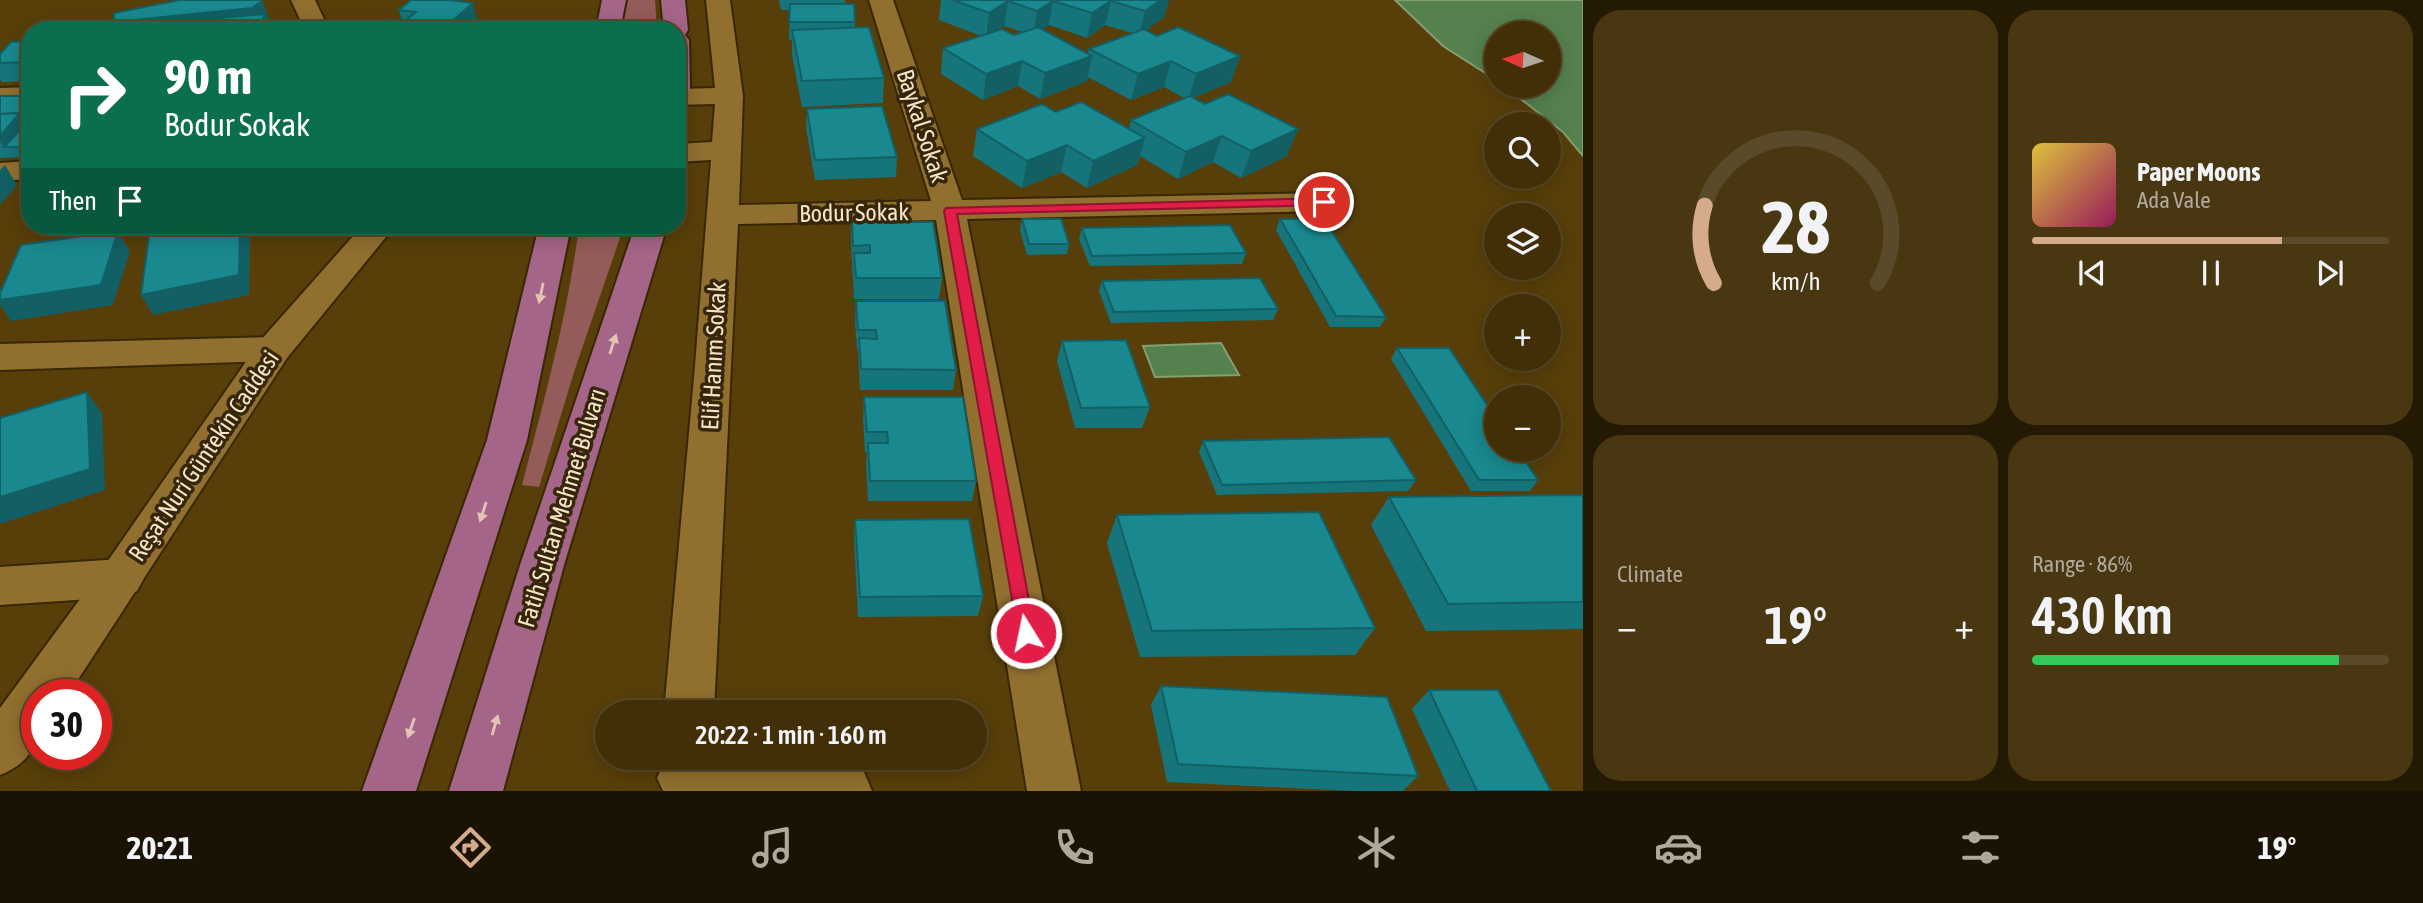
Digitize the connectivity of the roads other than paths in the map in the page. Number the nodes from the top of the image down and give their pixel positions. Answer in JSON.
{"nodes":[{"id":1,"x":303,"y":0,"type":"edge"},
{"id":2,"x":614,"y":0,"type":"edge"},
{"id":3,"x":673,"y":0,"type":"edge"},
{"id":4,"x":718,"y":0,"type":"edge"},
{"id":5,"x":881,"y":0,"type":"edge"},
{"id":6,"x":313,"y":21,"type":"edge"},
{"id":7,"x":610,"y":21,"type":"edge"},
{"id":8,"x":675,"y":21,"type":"edge"},
{"id":9,"x":21,"y":95,"type":"edge"},
{"id":10,"x":0,"y":96,"type":"edge"},
{"id":11,"x":729,"y":96,"type":"junction"},
{"id":12,"x":686,"y":97,"type":"edge"},
{"id":13,"x":725,"y":150,"type":"junction"},
{"id":14,"x":686,"y":152,"type":"edge"},
{"id":15,"x":21,"y":171,"type":"edge"},
{"id":16,"x":0,"y":172,"type":"edge"},
{"id":17,"x":1324,"y":202,"type":"dead end"},
{"id":18,"x":950,"y":211,"type":"junction"},
{"id":19,"x":721,"y":215,"type":"junction"},
{"id":20,"x":371,"y":235,"type":"edge"},
{"id":21,"x":553,"y":235,"type":"edge"},
{"id":22,"x":648,"y":235,"type":"edge"},
{"id":23,"x":274,"y":349,"type":"junction"},
{"id":24,"x":0,"y":357,"type":"edge"},
{"id":25,"x":121,"y":578,"type":"junction"},
{"id":26,"x":0,"y":586,"type":"edge"},
{"id":27,"x":50,"y":679,"type":"edge"},
{"id":28,"x":690,"y":700,"type":"edge"},
{"id":29,"x":21,"y":720,"type":"edge"},
{"id":30,"x":0,"y":750,"type":"edge"},
{"id":31,"x":684,"y":776,"type":"edge"},
{"id":32,"x":389,"y":791,"type":"edge"},
{"id":33,"x":476,"y":791,"type":"edge"},
{"id":34,"x":845,"y":791,"type":"edge"},
{"id":35,"x":1054,"y":791,"type":"edge"}],
"edges":[{"from":1,"to":6,"type":"street"},
{"from":2,"to":7,"type":"main road"},
{"from":3,"to":8,"type":"main road"},
{"from":4,"to":11,"type":"street","name":"Elif Hanım Sokak"},
{"from":5,"to":18,"type":"street","name":"Baykal Sokak"},
{"from":9,"to":10,"type":"street"},
{"from":11,"to":12,"type":"street"},
{"from":11,"to":13,"type":"street","name":"Elif Hanım Sokak"},
{"from":13,"to":14,"type":"street"},
{"from":13,"to":19,"type":"street","name":"Elif Hanım Sokak"},
{"from":15,"to":16,"type":"street"},
{"from":17,"to":18,"type":"street","name":"Bodur Sokak"},
{"from":18,"to":19,"type":"street","name":"Bodur Sokak"},
{"from":18,"to":35,"type":"street","name":"Baykal Sokak"},
{"from":19,"to":28,"type":"street","name":"Elif Hanım Sokak"},
{"from":20,"to":23,"type":"street","name":"Reşat Nuri Güntekin Caddesi"},
{"from":21,"to":32,"type":"main road","one_way":true},
{"from":33,"to":22,"type":"main road","name":"Fatih Sultan Mehmet Bulvarı","one_way":true},
{"from":23,"to":24,"type":"street"},
{"from":23,"to":25,"type":"street","name":"Reşat Nuri Güntekin Caddesi"},
{"from":25,"to":26,"type":"street"},
{"from":25,"to":27,"type":"street","name":"Reşat Nuri Güntekin Caddesi"},
{"from":29,"to":30,"type":"street","name":"Reşat Nuri Güntekin Caddesi"},
{"from":31,"to":34,"type":"street"}]}
